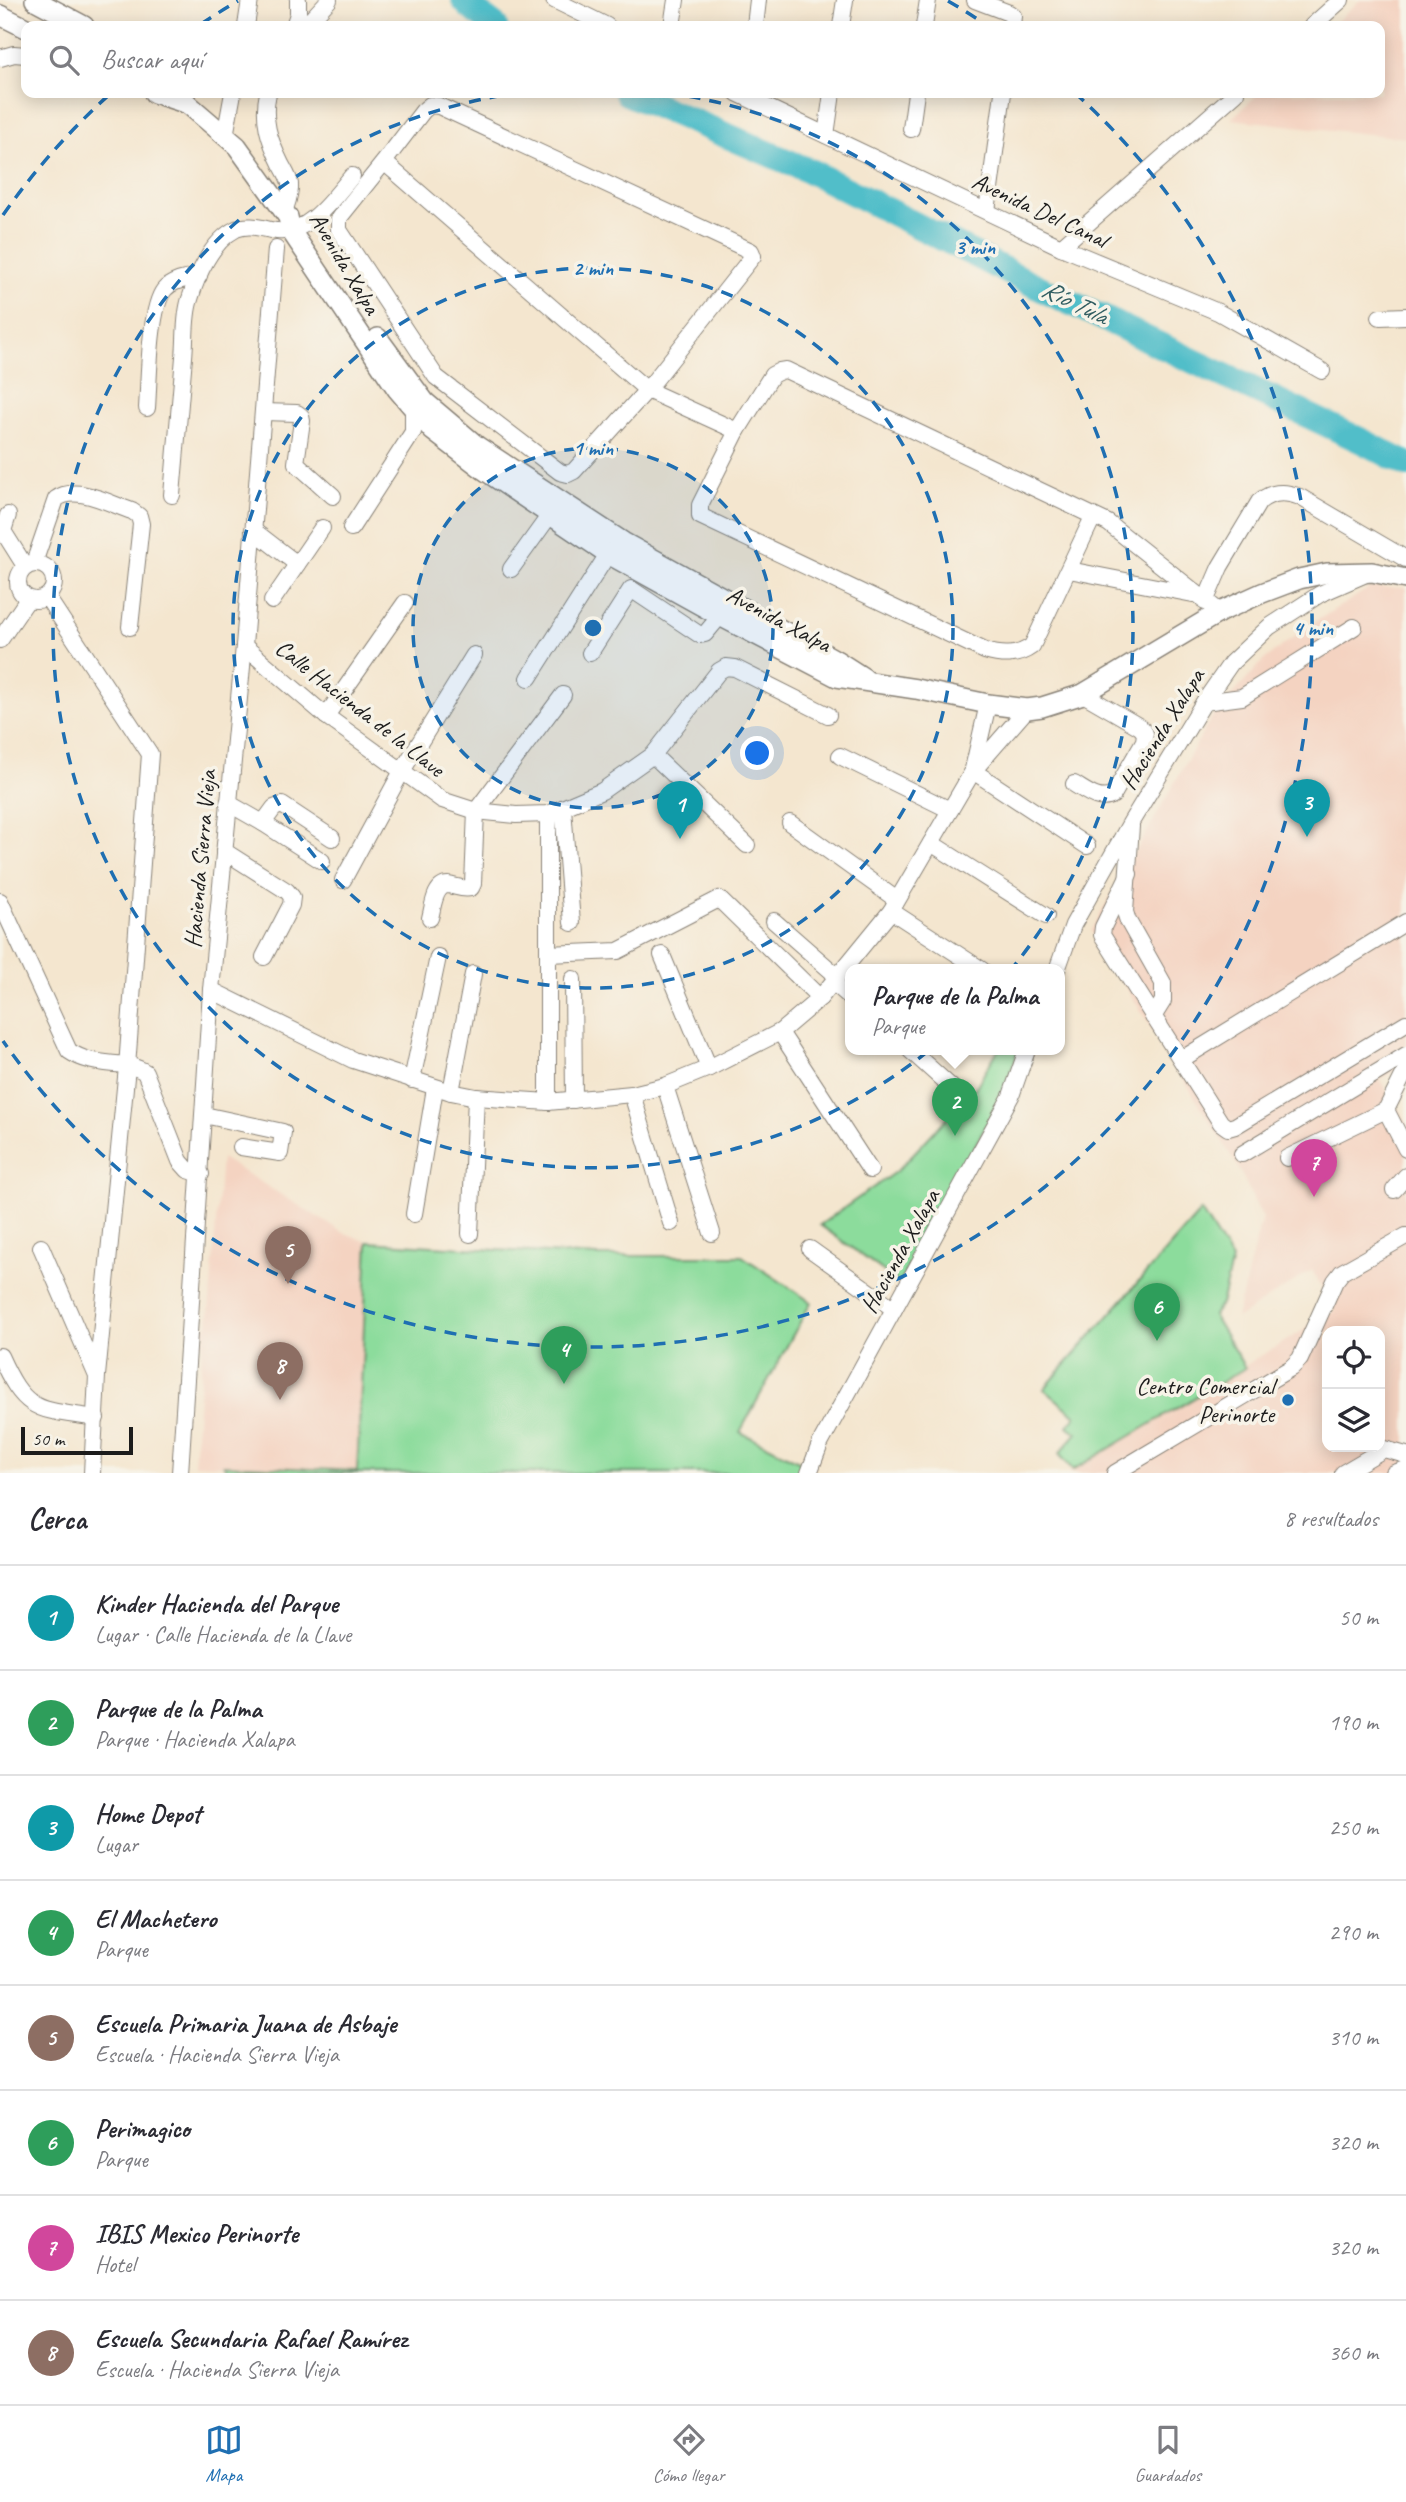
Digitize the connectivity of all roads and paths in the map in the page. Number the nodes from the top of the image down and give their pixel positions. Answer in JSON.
{"nodes":[{"id":1,"x":35,"y":0,"type":"edge"},
{"id":2,"x":250,"y":0,"type":"edge"},
{"id":3,"x":298,"y":0,"type":"edge"},
{"id":4,"x":329,"y":0,"type":"edge"},
{"id":5,"x":554,"y":0,"type":"edge"},
{"id":6,"x":676,"y":0,"type":"edge"},
{"id":7,"x":758,"y":0,"type":"edge"},
{"id":8,"x":845,"y":0,"type":"edge"},
{"id":9,"x":928,"y":0,"type":"edge"},
{"id":10,"x":975,"y":0,"type":"edge"},
{"id":11,"x":1342,"y":0,"type":"edge"},
{"id":12,"x":0,"y":15,"type":"edge"},
{"id":13,"x":75,"y":21,"type":"edge"},
{"id":14,"x":247,"y":21,"type":"edge"},
{"id":15,"x":296,"y":21,"type":"edge"},
{"id":16,"x":310,"y":21,"type":"edge"},
{"id":17,"x":597,"y":21,"type":"edge"},
{"id":18,"x":673,"y":21,"type":"edge"},
{"id":19,"x":756,"y":21,"type":"edge"},
{"id":20,"x":842,"y":21,"type":"edge"},
{"id":21,"x":926,"y":21,"type":"edge"},
{"id":22,"x":1012,"y":21,"type":"edge"},
{"id":23,"x":1318,"y":21,"type":"edge"},
{"id":24,"x":21,"y":26,"type":"edge"},
{"id":25,"x":21,"y":55,"type":"edge"},
{"id":26,"x":0,"y":58,"type":"edge"},
{"id":27,"x":183,"y":98,"type":"edge"},
{"id":28,"x":232,"y":98,"type":"edge"},
{"id":29,"x":267,"y":98,"type":"edge"},
{"id":30,"x":750,"y":98,"type":"edge"},
{"id":31,"x":831,"y":98,"type":"edge"},
{"id":32,"x":915,"y":98,"type":"edge"},
{"id":33,"x":1002,"y":98,"type":"edge"},
{"id":34,"x":1230,"y":98,"type":"edge"},
{"id":35,"x":911,"y":129,"type":"dead end"},
{"id":36,"x":826,"y":135,"type":"junction"},
{"id":37,"x":225,"y":136,"type":"junction"},
{"id":38,"x":384,"y":162,"type":"junction"},
{"id":39,"x":352,"y":176,"type":"dead end"},
{"id":40,"x":987,"y":211,"type":"junction"},
{"id":41,"x":291,"y":221,"type":"junction"},
{"id":42,"x":1061,"y":247,"type":"junction"},
{"id":43,"x":276,"y":249,"type":"dead end"},
{"id":44,"x":199,"y":276,"type":"junction"},
{"id":45,"x":1406,"y":316,"type":"edge"},
{"id":46,"x":1380,"y":317,"type":"dead end"},
{"id":47,"x":1322,"y":371,"type":"dead end"},
{"id":48,"x":647,"y":390,"type":"junction"},
{"id":49,"x":419,"y":405,"type":"junction"},
{"id":50,"x":147,"y":408,"type":"dead end"},
{"id":51,"x":263,"y":412,"type":"junction"},
{"id":52,"x":737,"y":431,"type":"junction"},
{"id":53,"x":172,"y":495,"type":"dead end"},
{"id":54,"x":333,"y":496,"type":"dead end"},
{"id":55,"x":555,"y":509,"type":"junction"},
{"id":56,"x":8,"y":515,"type":"dead end"},
{"id":57,"x":1093,"y":517,"type":"junction"},
{"id":58,"x":323,"y":528,"type":"dead end"},
{"id":59,"x":351,"y":528,"type":"dead end"},
{"id":60,"x":253,"y":530,"type":"junction"},
{"id":61,"x":613,"y":546,"type":"junction"},
{"id":62,"x":1406,"y":559,"type":"edge"},
{"id":63,"x":298,"y":564,"type":"junction"},
{"id":64,"x":29,"y":565,"type":"junction"},
{"id":65,"x":511,"y":569,"type":"dead end"},
{"id":66,"x":1069,"y":570,"type":"junction"},
{"id":67,"x":1372,"y":572,"type":"junction"},
{"id":68,"x":1406,"y":579,"type":"edge"},
{"id":69,"x":47,"y":597,"type":"junction"},
{"id":70,"x":28,"y":599,"type":"junction"},
{"id":71,"x":272,"y":601,"type":"dead end"},
{"id":72,"x":405,"y":603,"type":"dead end"},
{"id":73,"x":1207,"y":603,"type":"junction"},
{"id":74,"x":725,"y":609,"type":"junction"},
{"id":75,"x":130,"y":627,"type":"dead end"},
{"id":76,"x":1354,"y":627,"type":"dead end"},
{"id":77,"x":0,"y":640,"type":"edge"},
{"id":78,"x":244,"y":646,"type":"junction"},
{"id":79,"x":590,"y":653,"type":"dead end"},
{"id":80,"x":474,"y":654,"type":"dead end"},
{"id":81,"x":529,"y":678,"type":"dead end"},
{"id":82,"x":1083,"y":694,"type":"junction"},
{"id":83,"x":563,"y":695,"type":"dead end"},
{"id":84,"x":1204,"y":702,"type":"junction"},
{"id":85,"x":988,"y":704,"type":"junction"},
{"id":86,"x":1027,"y":709,"type":"junction"},
{"id":87,"x":828,"y":715,"type":"dead end"},
{"id":88,"x":327,"y":716,"type":"junction"},
{"id":89,"x":653,"y":755,"type":"junction"},
{"id":90,"x":839,"y":756,"type":"dead end"},
{"id":91,"x":402,"y":771,"type":"junction"},
{"id":92,"x":973,"y":771,"type":"junction"},
{"id":93,"x":1074,"y":784,"type":"dead end"},
{"id":94,"x":228,"y":803,"type":"junction"},
{"id":95,"x":476,"y":810,"type":"junction"},
{"id":96,"x":950,"y":810,"type":"junction"},
{"id":97,"x":556,"y":811,"type":"junction"},
{"id":98,"x":1131,"y":822,"type":"junction"},
{"id":99,"x":263,"y":823,"type":"junction"},
{"id":100,"x":790,"y":823,"type":"dead end"},
{"id":101,"x":332,"y":838,"type":"dead end"},
{"id":102,"x":931,"y":843,"type":"junction"},
{"id":103,"x":747,"y":845,"type":"dead end"},
{"id":104,"x":1087,"y":846,"type":"dead end"},
{"id":105,"x":224,"y":851,"type":"junction"},
{"id":106,"x":322,"y":861,"type":"dead end"},
{"id":107,"x":1129,"y":874,"type":"junction"},
{"id":108,"x":343,"y":880,"type":"dead end"},
{"id":109,"x":0,"y":901,"type":"edge"},
{"id":110,"x":894,"y":906,"type":"junction"},
{"id":111,"x":1046,"y":916,"type":"dead end"},
{"id":112,"x":430,"y":918,"type":"dead end"},
{"id":113,"x":774,"y":921,"type":"dead end"},
{"id":114,"x":1406,"y":922,"type":"edge"},
{"id":115,"x":572,"y":923,"type":"dead end"},
{"id":116,"x":548,"y":954,"type":"junction"},
{"id":117,"x":662,"y":954,"type":"dead end"},
{"id":118,"x":264,"y":957,"type":"dead end"},
{"id":119,"x":438,"y":957,"type":"dead end"},
{"id":120,"x":847,"y":964,"type":"edge"},
{"id":121,"x":974,"y":964,"type":"edge"},
{"id":122,"x":1059,"y":964,"type":"edge"},
{"id":123,"x":845,"y":967,"type":"edge"},
{"id":124,"x":473,"y":974,"type":"dead end"},
{"id":125,"x":573,"y":979,"type":"dead end"},
{"id":126,"x":835,"y":979,"type":"junction"},
{"id":127,"x":211,"y":990,"type":"junction"},
{"id":128,"x":845,"y":991,"type":"edge"},
{"id":129,"x":820,"y":998,"type":"junction"},
{"id":130,"x":1153,"y":1017,"type":"junction"},
{"id":131,"x":1406,"y":1023,"type":"edge"},
{"id":132,"x":780,"y":1032,"type":"junction"},
{"id":133,"x":915,"y":1055,"type":"edge"},
{"id":134,"x":1025,"y":1055,"type":"edge"},
{"id":135,"x":1182,"y":1059,"type":"junction"},
{"id":136,"x":1405,"y":1060,"type":"edge"},
{"id":137,"x":127,"y":1067,"type":"junction"},
{"id":138,"x":709,"y":1068,"type":"junction"},
{"id":139,"x":1334,"y":1068,"type":"junction"},
{"id":140,"x":412,"y":1080,"type":"junction"},
{"id":141,"x":665,"y":1086,"type":"junction"},
{"id":142,"x":951,"y":1087,"type":"dead end"},
{"id":143,"x":443,"y":1090,"type":"junction"},
{"id":144,"x":1346,"y":1090,"type":"junction"},
{"id":145,"x":632,"y":1094,"type":"junction"},
{"id":146,"x":476,"y":1097,"type":"junction"},
{"id":147,"x":574,"y":1100,"type":"junction"},
{"id":148,"x":548,"y":1102,"type":"junction"},
{"id":149,"x":1386,"y":1111,"type":"junction"},
{"id":150,"x":204,"y":1115,"type":"junction"},
{"id":151,"x":241,"y":1147,"type":"dead end"},
{"id":152,"x":1406,"y":1149,"type":"edge"},
{"id":153,"x":1242,"y":1154,"type":"dead end"},
{"id":154,"x":1287,"y":1158,"type":"dead end"},
{"id":155,"x":870,"y":1170,"type":"dead end"},
{"id":156,"x":201,"y":1174,"type":"junction"},
{"id":157,"x":1406,"y":1176,"type":"edge"},
{"id":158,"x":1394,"y":1190,"type":"dead end"},
{"id":159,"x":414,"y":1214,"type":"dead end"},
{"id":160,"x":671,"y":1223,"type":"dead end"},
{"id":161,"x":712,"y":1233,"type":"dead end"},
{"id":162,"x":470,"y":1234,"type":"dead end"},
{"id":163,"x":1406,"y":1236,"type":"edge"},
{"id":164,"x":41,"y":1247,"type":"dead end"},
{"id":165,"x":810,"y":1249,"type":"dead end"},
{"id":166,"x":894,"y":1309,"type":"junction"},
{"id":167,"x":0,"y":1356,"type":"edge"},
{"id":168,"x":97,"y":1376,"type":"junction"},
{"id":169,"x":96,"y":1418,"type":"junction"},
{"id":170,"x":1406,"y":1455,"type":"edge"},
{"id":171,"x":1406,"y":1469,"type":"edge"},
{"id":172,"x":92,"y":1473,"type":"edge"},
{"id":173,"x":180,"y":1473,"type":"edge"},
{"id":174,"x":808,"y":1473,"type":"edge"},
{"id":175,"x":1115,"y":1473,"type":"edge"},
{"id":176,"x":1343,"y":1473,"type":"edge"},
{"id":177,"x":1394,"y":1473,"type":"edge"}],
"edges":[{"from":1,"to":13,"type":"main road"},
{"from":2,"to":14,"type":"street"},
{"from":3,"to":15,"type":"street"},
{"from":4,"to":16,"type":"street"},
{"from":5,"to":17,"type":"street"},
{"from":6,"to":18,"type":"street"},
{"from":7,"to":19,"type":"street"},
{"from":8,"to":20,"type":"street"},
{"from":9,"to":21,"type":"street"},
{"from":10,"to":22,"type":"street"},
{"from":11,"to":23,"type":"street"},
{"from":12,"to":24,"type":"main road"},
{"from":25,"to":26,"type":"street"},
{"from":27,"to":37,"type":"main road","name":"Avenida Xalpa"},
{"from":28,"to":37,"type":"street"},
{"from":29,"to":41,"type":"street"},
{"from":30,"to":36,"type":"street","name":"Avenida Del Canal"},
{"from":31,"to":36,"type":"street"},
{"from":32,"to":35,"type":"street"},
{"from":33,"to":40,"type":"street"},
{"from":34,"to":42,"type":"street"},
{"from":36,"to":40,"type":"street","name":"Avenida Del Canal"},
{"from":37,"to":41,"type":"main road","name":"Avenida Xalpa"},
{"from":38,"to":48,"type":"street"},
{"from":38,"to":48,"type":"street"},
{"from":38,"to":48,"type":"street"},
{"from":39,"to":41,"type":"street"},
{"from":40,"to":42,"type":"street","name":"Avenida Del Canal"},
{"from":41,"to":44,"type":"street"},
{"from":41,"to":49,"type":"main road","name":"Avenida Xalpa"},
{"from":42,"to":47,"type":"street","name":"Avenida Del Canal"},
{"from":43,"to":51,"type":"street","name":"Hacienda Sierra Vieja"},
{"from":44,"to":50,"type":"street"},
{"from":44,"to":53,"type":"street"},
{"from":45,"to":46,"type":"street"},
{"from":48,"to":52,"type":"street"},
{"from":49,"to":55,"type":"main road","name":"Avenida Xalpa"},
{"from":49,"to":59,"type":"street"},
{"from":51,"to":54,"type":"street"},
{"from":51,"to":60,"type":"street","name":"Hacienda Sierra Vieja"},
{"from":52,"to":57,"type":"street"},
{"from":52,"to":66,"type":"street"},
{"from":55,"to":61,"type":"main road","name":"Avenida Xalpa"},
{"from":55,"to":65,"type":"street"},
{"from":56,"to":64,"type":"street"},
{"from":57,"to":66,"type":"street"},
{"from":57,"to":73,"type":"street"},
{"from":58,"to":63,"type":"street"},
{"from":60,"to":63,"type":"street"},
{"from":60,"to":78,"type":"street","name":"Hacienda Sierra Vieja"},
{"from":61,"to":74,"type":"main road","name":"Avenida Xalpa"},
{"from":61,"to":81,"type":"street"},
{"from":62,"to":73,"type":"street"},
{"from":63,"to":71,"type":"street"},
{"from":64,"to":69,"type":"street"},
{"from":64,"to":70,"type":"street"},
{"from":64,"to":75,"type":"street"},
{"from":66,"to":73,"type":"street"},
{"from":67,"to":68,"type":"main road","name":"Avenida Xalpa"},
{"from":67,"to":73,"type":"main road","name":"Avenida Xalpa"},
{"from":67,"to":84,"type":"street","name":"Hacienda Xalapa"},
{"from":69,"to":70,"type":"street"},
{"from":69,"to":137,"type":"street"},
{"from":70,"to":77,"type":"street"},
{"from":72,"to":88,"type":"street"},
{"from":73,"to":82,"type":"main road","name":"Avenida Xalpa"},
{"from":74,"to":79,"type":"street"},
{"from":74,"to":85,"type":"main road","name":"Avenida Xalpa"},
{"from":76,"to":84,"type":"street"},
{"from":78,"to":88,"type":"street","name":"Calle Hacienda de la Llave"},
{"from":78,"to":94,"type":"street","name":"Hacienda Sierra Vieja"},
{"from":80,"to":91,"type":"street"},
{"from":82,"to":86,"type":"main road","name":"Avenida Xalpa"},
{"from":82,"to":93,"type":"street"},
{"from":83,"to":95,"type":"street"},
{"from":84,"to":98,"type":"street","name":"Hacienda Xalapa"},
{"from":85,"to":86,"type":"main road","name":"Avenida Xalpa"},
{"from":85,"to":92,"type":"street"},
{"from":86,"to":92,"type":"street"},
{"from":87,"to":89,"type":"street","name":"Calle Hacienda de la Llave"},
{"from":88,"to":91,"type":"street","name":"Calle Hacienda de la Llave"},
{"from":89,"to":97,"type":"street","name":"Calle Hacienda de la Llave"},
{"from":89,"to":103,"type":"street"},
{"from":90,"to":96,"type":"street"},
{"from":91,"to":95,"type":"street","name":"Calle Hacienda de la Llave"},
{"from":91,"to":108,"type":"street"},
{"from":92,"to":96,"type":"street"},
{"from":92,"to":104,"type":"street"},
{"from":94,"to":99,"type":"street"},
{"from":94,"to":105,"type":"street","name":"Hacienda Sierra Vieja"},
{"from":95,"to":97,"type":"street","name":"Calle Hacienda de la Llave"},
{"from":95,"to":112,"type":"street"},
{"from":96,"to":102,"type":"street"},
{"from":97,"to":115,"type":"street"},
{"from":97,"to":116,"type":"street"},
{"from":98,"to":107,"type":"street"},
{"from":98,"to":122,"type":"street","name":"Hacienda Xalapa"},
{"from":99,"to":101,"type":"street"},
{"from":99,"to":106,"type":"street"},
{"from":100,"to":110,"type":"street"},
{"from":102,"to":110,"type":"street"},
{"from":102,"to":111,"type":"street"},
{"from":105,"to":118,"type":"street"},
{"from":105,"to":127,"type":"street","name":"Hacienda Sierra Vieja"},
{"from":107,"to":130,"type":"street"},
{"from":107,"to":130,"type":"street"},
{"from":109,"to":137,"type":"street"},
{"from":110,"to":120,"type":"street"},
{"from":110,"to":121,"type":"street"},
{"from":113,"to":126,"type":"street"},
{"from":114,"to":135,"type":"street"},
{"from":116,"to":129,"type":"street"},
{"from":116,"to":148,"type":"street"},
{"from":117,"to":138,"type":"street"},
{"from":119,"to":140,"type":"street"},
{"from":123,"to":126,"type":"street"},
{"from":124,"to":143,"type":"street"},
{"from":125,"to":147,"type":"street"},
{"from":126,"to":128,"type":"street"},
{"from":126,"to":129,"type":"street"},
{"from":127,"to":140,"type":"street"},
{"from":127,"to":150,"type":"street","name":"Hacienda Sierra Vieja"},
{"from":129,"to":132,"type":"street"},
{"from":130,"to":135,"type":"street"},
{"from":131,"to":139,"type":"street"},
{"from":132,"to":138,"type":"street"},
{"from":132,"to":155,"type":"street"},
{"from":133,"to":142,"type":"street"},
{"from":134,"to":166,"type":"street","name":"Hacienda Xalapa"},
{"from":135,"to":139,"type":"street"},
{"from":136,"to":144,"type":"street"},
{"from":136,"to":149,"type":"street"},
{"from":137,"to":156,"type":"street"},
{"from":137,"to":168,"type":"street"},
{"from":138,"to":141,"type":"street"},
{"from":139,"to":144,"type":"street"},
{"from":140,"to":143,"type":"street"},
{"from":141,"to":145,"type":"street"},
{"from":141,"to":161,"type":"street"},
{"from":143,"to":146,"type":"street"},
{"from":143,"to":159,"type":"street"},
{"from":144,"to":153,"type":"street"},
{"from":145,"to":147,"type":"street"},
{"from":145,"to":160,"type":"street"},
{"from":146,"to":148,"type":"street"},
{"from":146,"to":162,"type":"street"},
{"from":147,"to":148,"type":"street"},
{"from":149,"to":152,"type":"street"},
{"from":149,"to":154,"type":"street"},
{"from":150,"to":151,"type":"street"},
{"from":150,"to":156,"type":"street","name":"Hacienda Sierra Vieja"},
{"from":156,"to":173,"type":"street","name":"Hacienda Sierra Vieja"},
{"from":157,"to":158,"type":"street"},
{"from":163,"to":175,"type":"street"},
{"from":164,"to":168,"type":"street"},
{"from":165,"to":166,"type":"street"},
{"from":166,"to":174,"type":"street","name":"Hacienda Xalapa"},
{"from":167,"to":169,"type":"street"},
{"from":168,"to":169,"type":"street"},
{"from":169,"to":172,"type":"street"},
{"from":170,"to":176,"type":"street"},
{"from":171,"to":177,"type":"street"}]}
